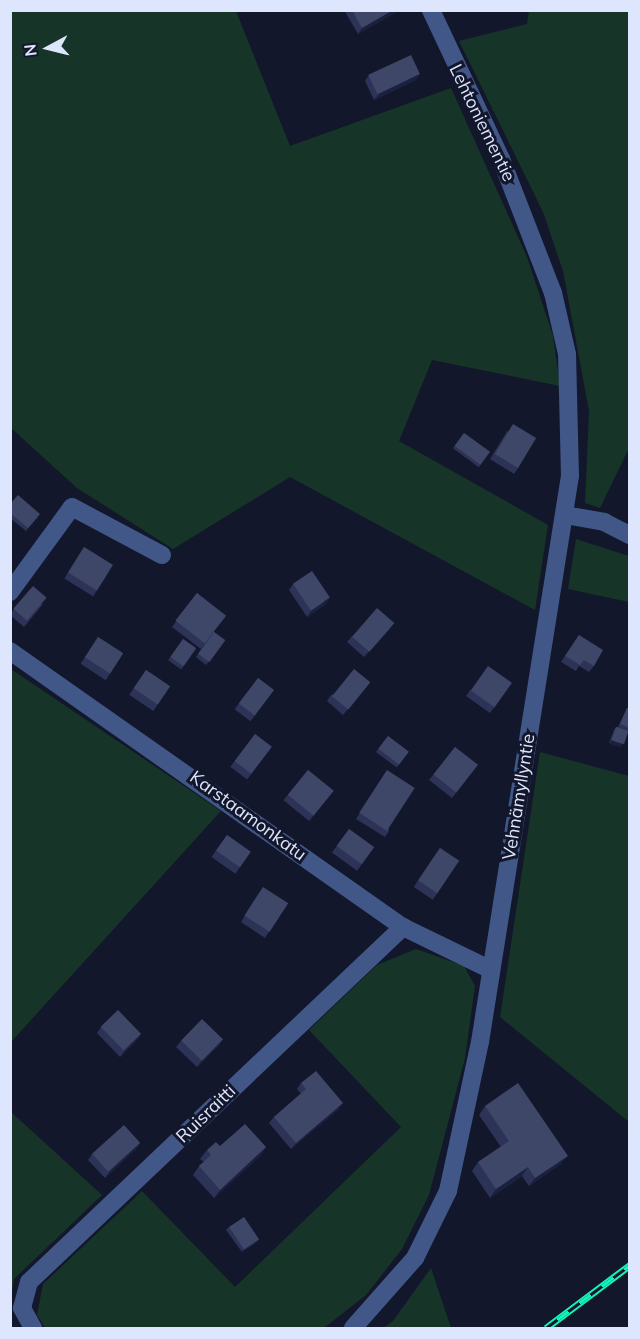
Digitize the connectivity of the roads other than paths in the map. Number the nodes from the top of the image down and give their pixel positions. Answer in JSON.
{"nodes":[{"id":1,"x":431,"y":10,"type":"edge"},
{"id":2,"x":533,"y":236,"type":"joint"},
{"id":3,"x":565,"y":515,"type":"junction"},
{"id":4,"x":630,"y":535,"type":"edge"},
{"id":5,"x":162,"y":555,"type":"dead end"},
{"id":6,"x":10,"y":592,"type":"edge"},
{"id":7,"x":10,"y":651,"type":"edge"},
{"id":8,"x":403,"y":927,"type":"junction"},
{"id":9,"x":491,"y":970,"type":"junction"},
{"id":10,"x":33,"y":1329,"type":"edge"},
{"id":11,"x":353,"y":1329,"type":"edge"}],
"edges":[{"from":1,"to":2,"type":"street","name":"Lehtoniementie"},
{"from":2,"to":3,"type":"street","name":"Vehnämyllyntie"},
{"from":3,"to":4,"type":"street"},
{"from":3,"to":9,"type":"street","name":"Vehnämyllyntie"},
{"from":5,"to":6,"type":"street"},
{"from":7,"to":8,"type":"street","name":"Karstaamonkatu"},
{"from":8,"to":9,"type":"street","name":"Karstaamonkatu"},
{"from":8,"to":10,"type":"street","name":"Ruisraitti"},
{"from":9,"to":11,"type":"street","name":"Vehnämyllyntie"}]}
